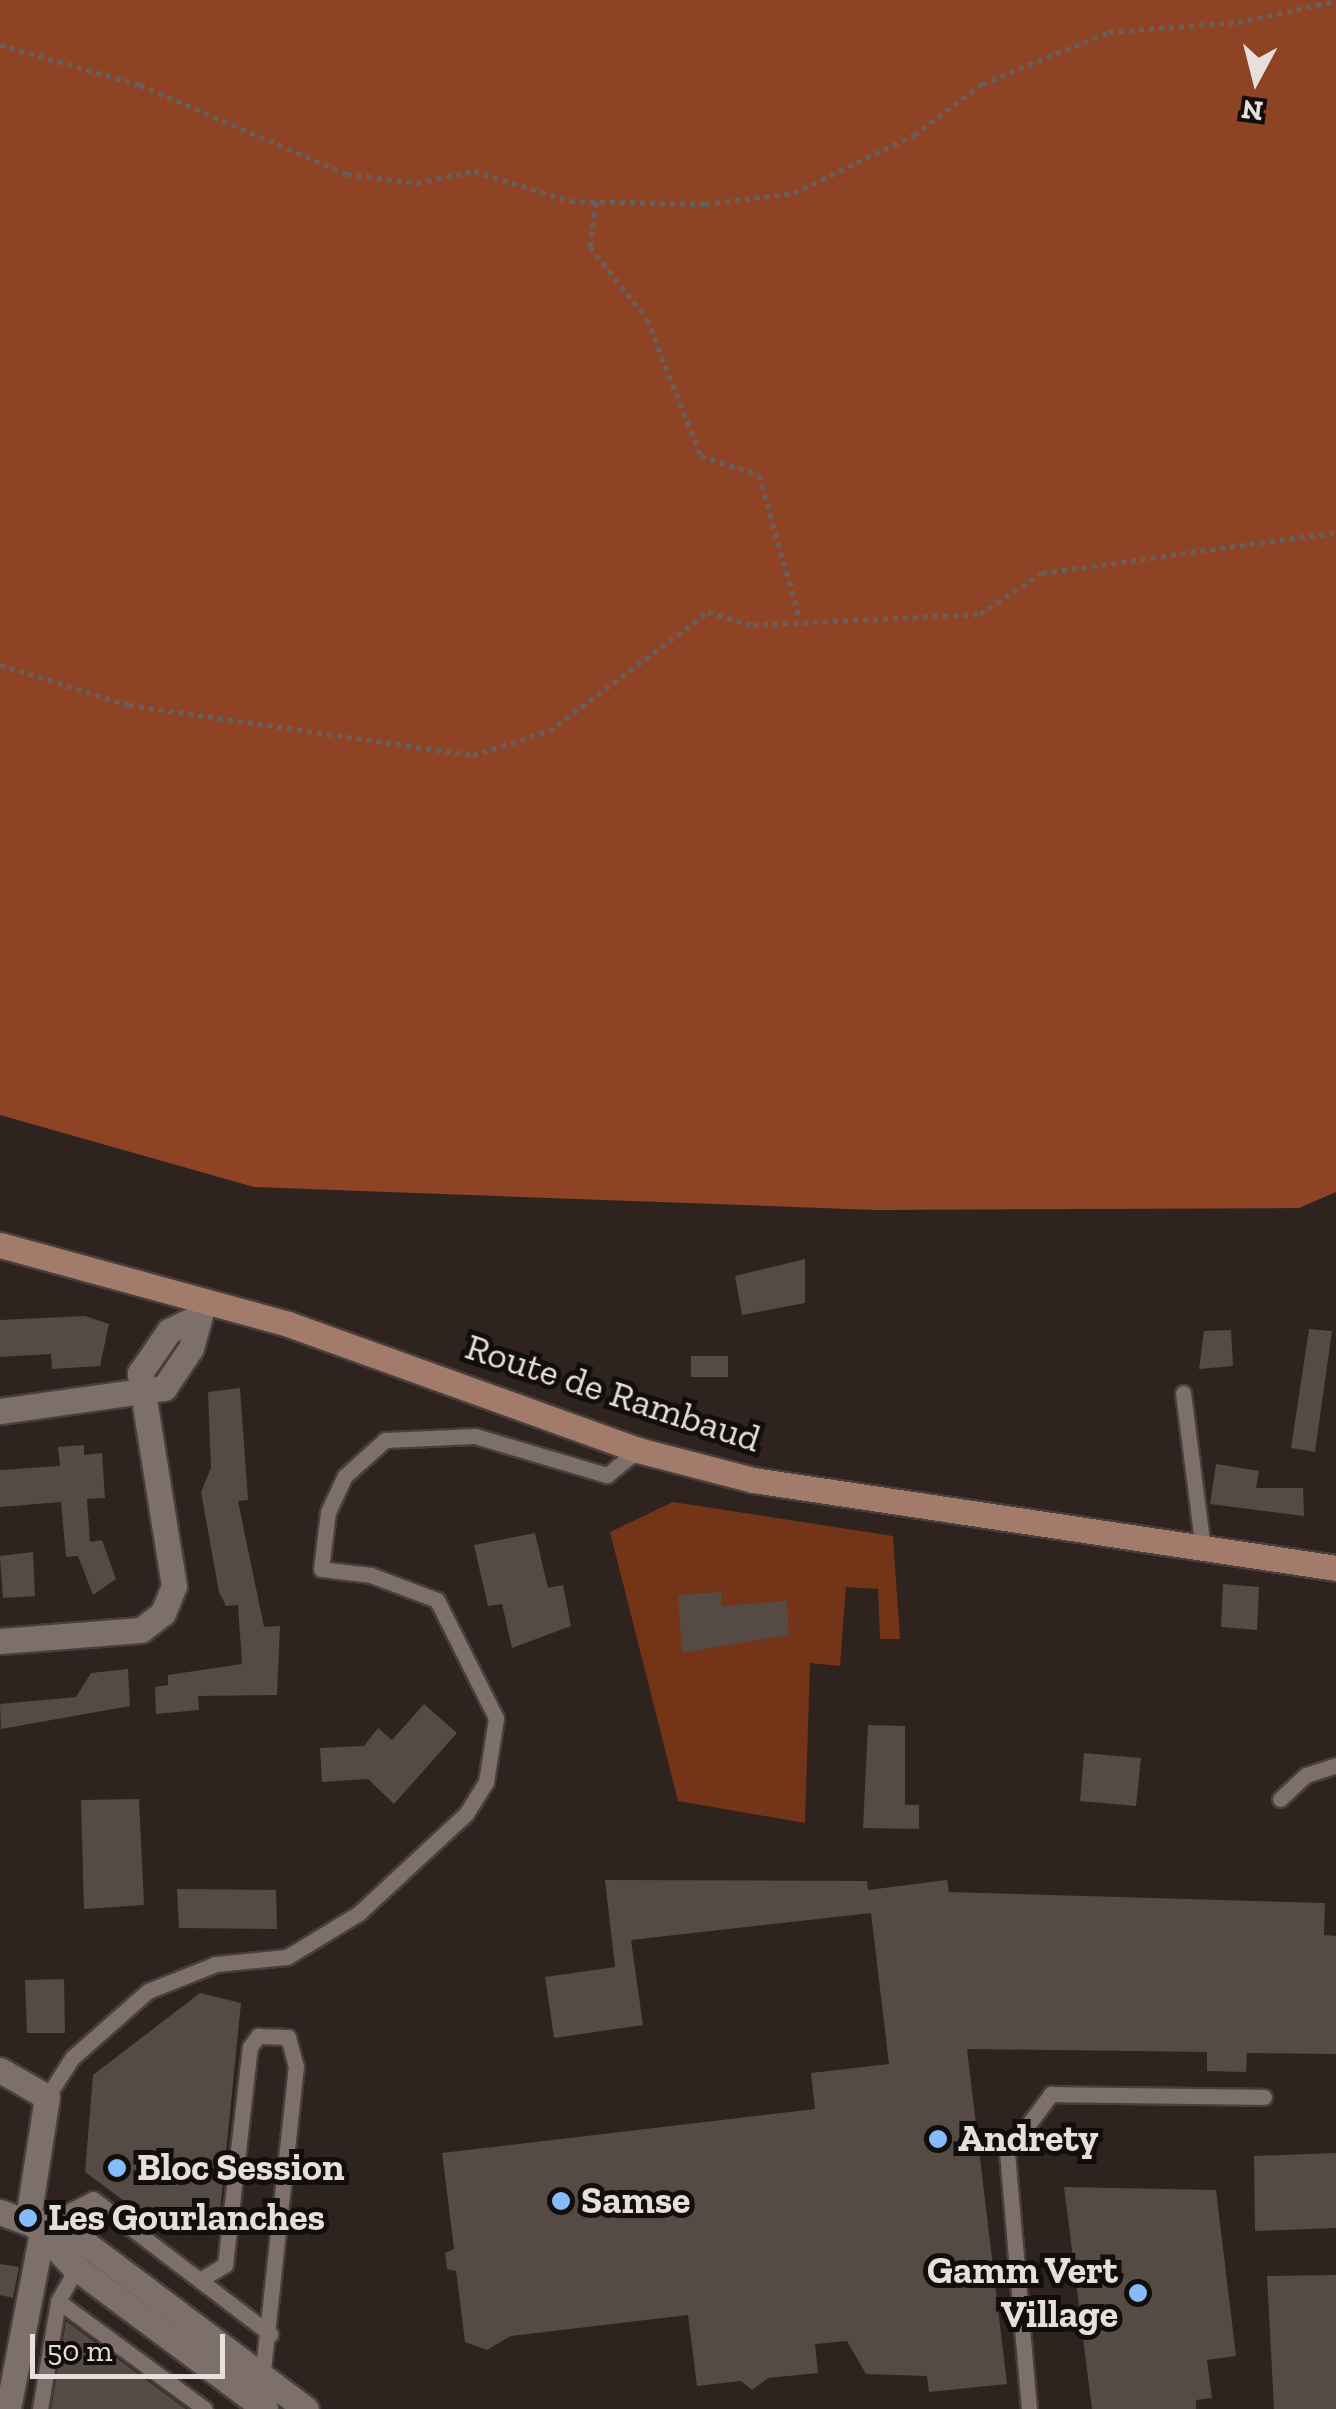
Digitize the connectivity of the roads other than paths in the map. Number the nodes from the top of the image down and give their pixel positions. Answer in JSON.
{"nodes":[{"id":1,"x":0,"y":1245,"type":"edge"},
{"id":2,"x":201,"y":1309,"type":"junction"},
{"id":3,"x":1183,"y":1393,"type":"dead end"},
{"id":4,"x":141,"y":1397,"type":"junction"},
{"id":5,"x":0,"y":1411,"type":"edge"},
{"id":6,"x":638,"y":1450,"type":"junction"},
{"id":7,"x":1203,"y":1550,"type":"junction"},
{"id":8,"x":1336,"y":1568,"type":"edge"},
{"id":9,"x":0,"y":1641,"type":"edge"},
{"id":10,"x":1336,"y":1765,"type":"edge"},
{"id":11,"x":1280,"y":1799,"type":"dead end"},
{"id":12,"x":0,"y":2070,"type":"edge"},
{"id":13,"x":1264,"y":2097,"type":"dead end"},
{"id":14,"x":47,"y":2098,"type":"junction"},
{"id":15,"x":0,"y":2212,"type":"edge"},
{"id":16,"x":35,"y":2226,"type":"junction"},
{"id":17,"x":72,"y":2266,"type":"junction"},
{"id":18,"x":202,"y":2278,"type":"junction"},
{"id":19,"x":58,"y":2300,"type":"junction"},
{"id":20,"x":270,"y":2334,"type":"junction"},
{"id":21,"x":231,"y":2359,"type":"junction"},
{"id":22,"x":262,"y":2381,"type":"junction"},
{"id":23,"x":8,"y":2409,"type":"edge"},
{"id":24,"x":40,"y":2409,"type":"edge"},
{"id":25,"x":204,"y":2409,"type":"edge"},
{"id":26,"x":265,"y":2409,"type":"edge"},
{"id":27,"x":306,"y":2409,"type":"edge"},
{"id":28,"x":1029,"y":2409,"type":"edge"}],
"edges":[{"from":1,"to":2,"type":"street","name":"Route de Rambaud"},
{"from":2,"to":4,"type":"street"},
{"from":2,"to":6,"type":"street","name":"Route de Rambaud"},
{"from":3,"to":7,"type":"lane"},
{"from":4,"to":5,"type":"street"},
{"from":4,"to":9,"type":"street"},
{"from":6,"to":7,"type":"street","name":"Route de Rambaud"},
{"from":6,"to":14,"type":"lane"},
{"from":7,"to":8,"type":"street","name":"Route de Rambaud"},
{"from":10,"to":11,"type":"lane"},
{"from":12,"to":14,"type":"street"},
{"from":13,"to":28,"type":"lane"},
{"from":14,"to":16,"type":"street"},
{"from":15,"to":16,"type":"street"},
{"from":16,"to":17,"type":"street"},
{"from":16,"to":18,"type":"lane"},
{"from":16,"to":21,"type":"street"},
{"from":16,"to":23,"type":"street"},
{"from":17,"to":19,"type":"lane"},
{"from":17,"to":21,"type":"lane"},
{"from":17,"to":26,"type":"street"},
{"from":18,"to":20,"type":"lane"},
{"from":18,"to":20,"type":"lane"},
{"from":19,"to":24,"type":"lane"},
{"from":19,"to":25,"type":"lane"},
{"from":20,"to":22,"type":"lane"},
{"from":21,"to":22,"type":"street"},
{"from":22,"to":27,"type":"street"}]}
